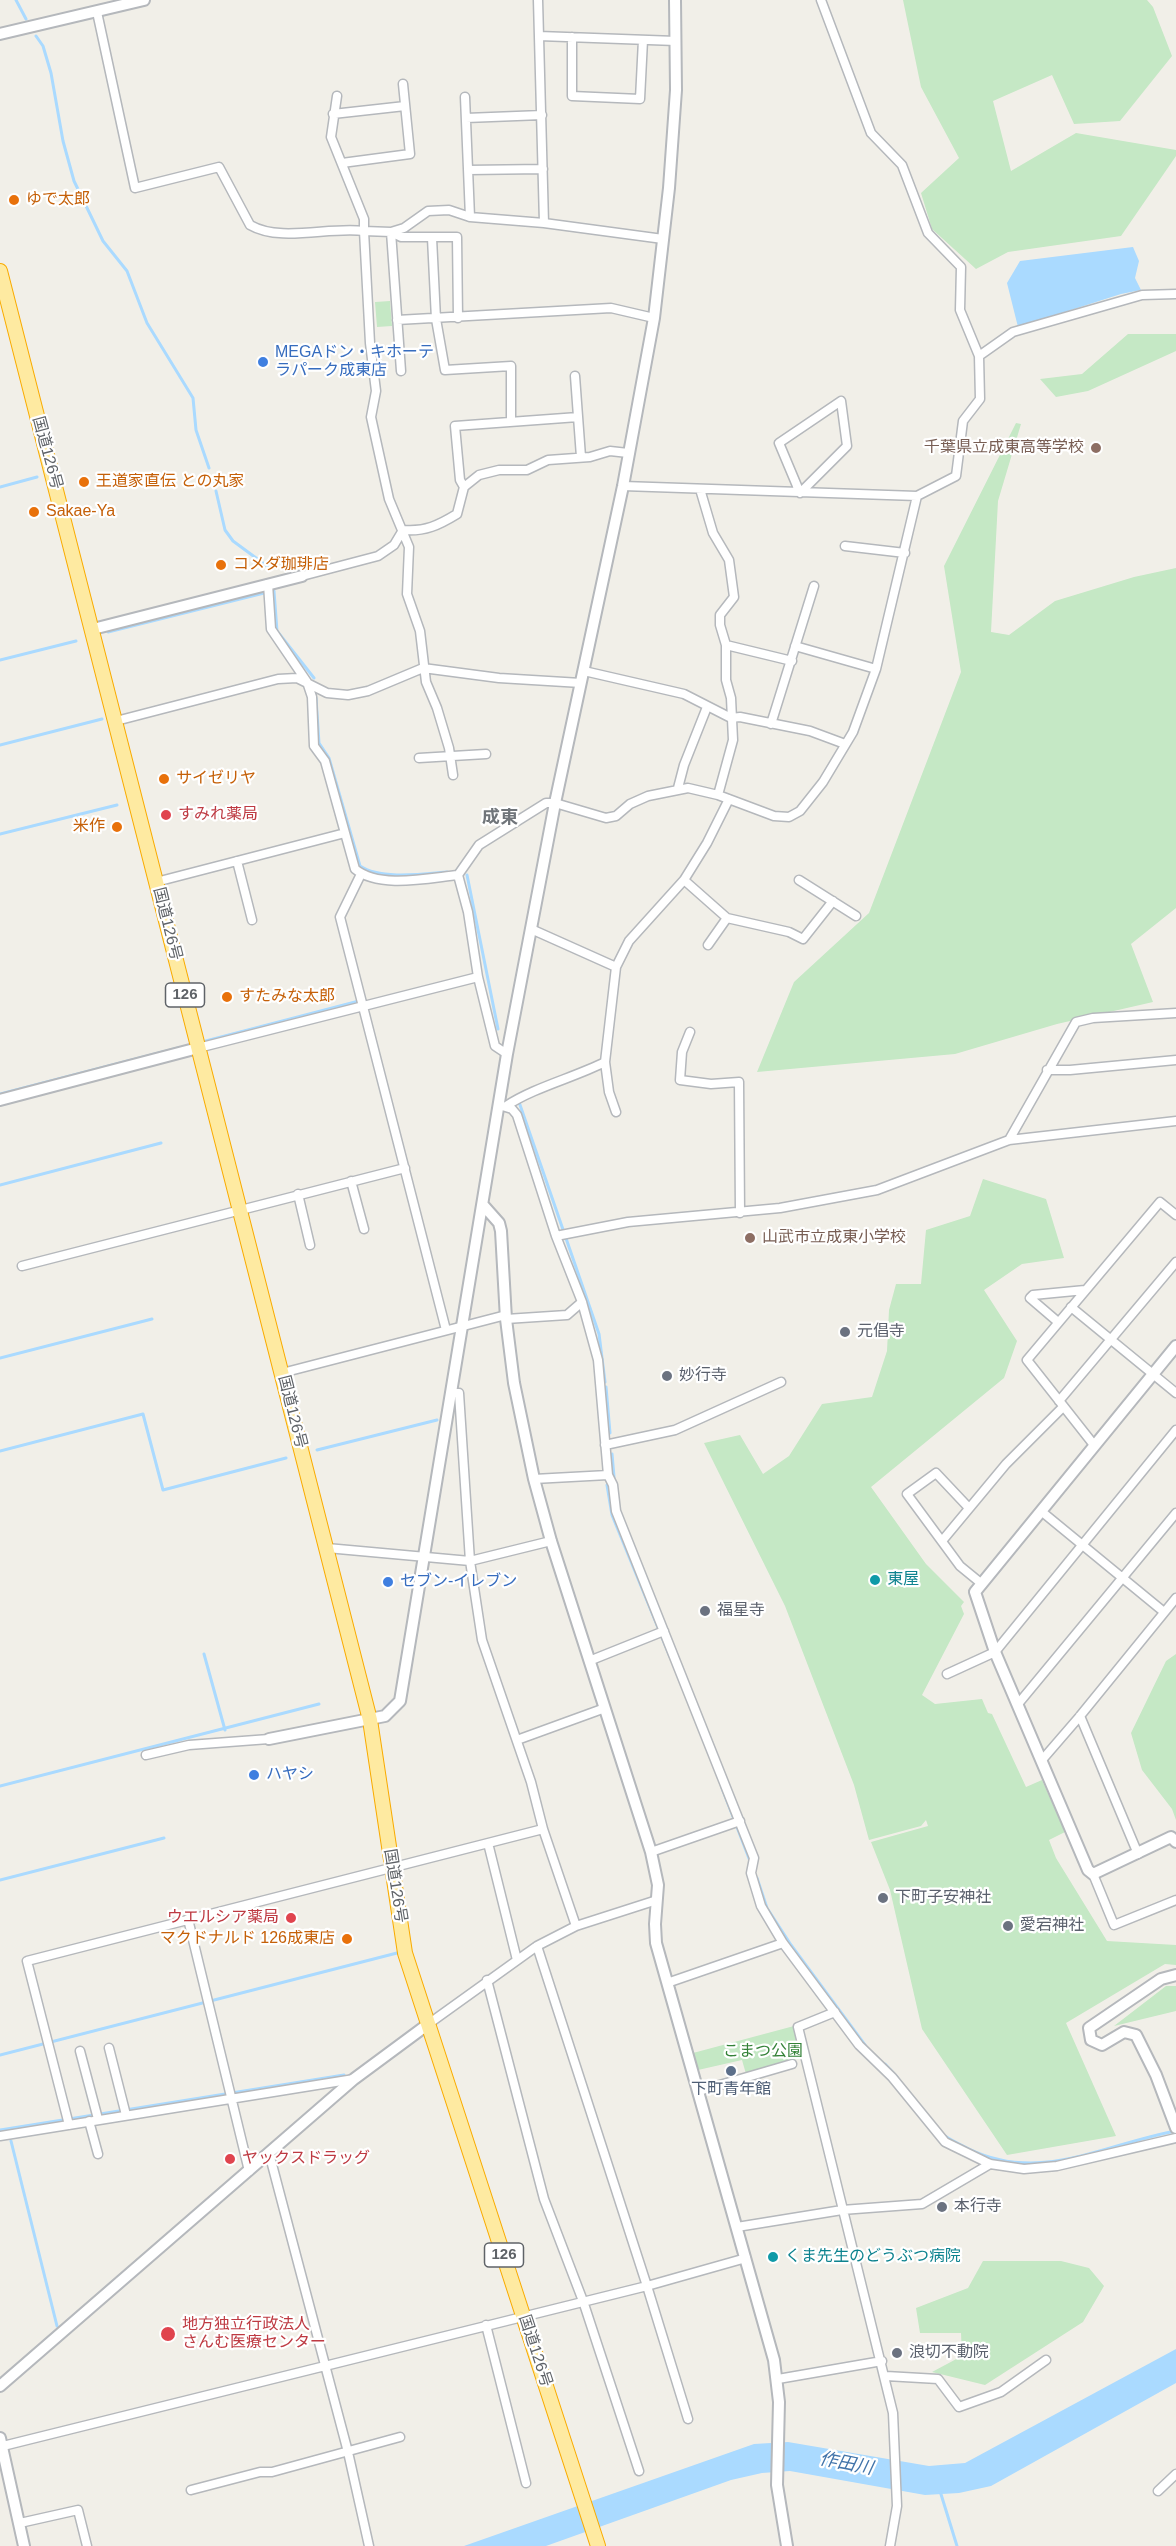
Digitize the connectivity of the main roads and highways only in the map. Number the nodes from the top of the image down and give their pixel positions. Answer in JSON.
{"nodes":[{"id":1,"x":0,"y":271,"type":"edge"},
{"id":2,"x":598,"y":2545,"type":"edge"}],
"edges":[{"from":1,"to":2,"type":"highway","name":"国道126号","number":"126"}]}
